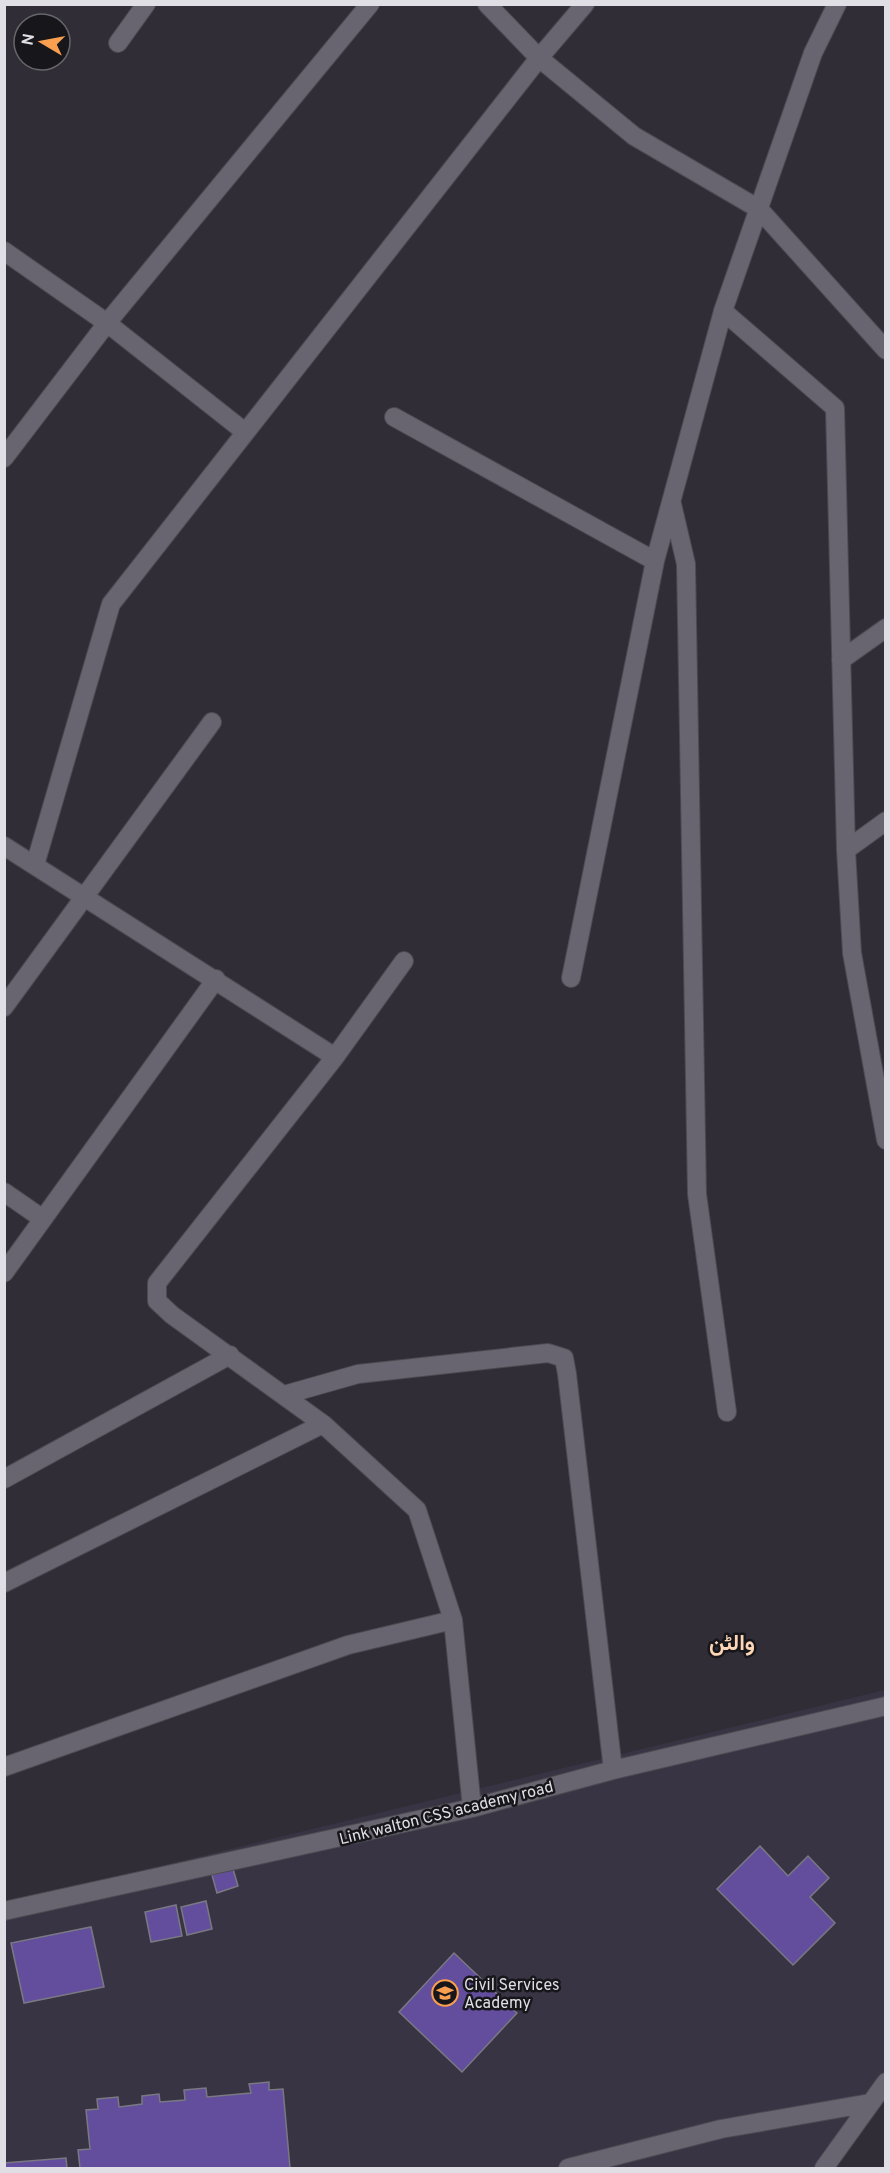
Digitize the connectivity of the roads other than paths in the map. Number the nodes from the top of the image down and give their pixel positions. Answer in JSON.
{"nodes":[{"id":1,"x":146,"y":4,"type":"edge"},
{"id":2,"x":370,"y":4,"type":"edge"},
{"id":3,"x":487,"y":4,"type":"edge"},
{"id":4,"x":585,"y":4,"type":"edge"},
{"id":5,"x":837,"y":4,"type":"edge"},
{"id":6,"x":118,"y":43,"type":"dead end"},
{"id":7,"x":539,"y":58,"type":"junction"},
{"id":8,"x":759,"y":208,"type":"junction"},
{"id":9,"x":4,"y":251,"type":"edge"},
{"id":10,"x":723,"y":311,"type":"junction"},
{"id":11,"x":107,"y":323,"type":"junction"},
{"id":12,"x":885,"y":350,"type":"edge"},
{"id":13,"x":394,"y":417,"type":"dead end"},
{"id":14,"x":244,"y":432,"type":"junction"},
{"id":15,"x":4,"y":458,"type":"edge"},
{"id":16,"x":672,"y":502,"type":"junction"},
{"id":17,"x":655,"y":561,"type":"junction"},
{"id":18,"x":885,"y":628,"type":"edge"},
{"id":19,"x":841,"y":660,"type":"junction"},
{"id":20,"x":212,"y":722,"type":"dead end"},
{"id":21,"x":885,"y":821,"type":"edge"},
{"id":22,"x":4,"y":846,"type":"edge"},
{"id":23,"x":846,"y":850,"type":"junction"},
{"id":24,"x":35,"y":865,"type":"junction"},
{"id":25,"x":84,"y":896,"type":"junction"},
{"id":26,"x":404,"y":961,"type":"dead end"},
{"id":27,"x":571,"y":978,"type":"dead end"},
{"id":28,"x":216,"y":979,"type":"junction"},
{"id":29,"x":4,"y":1007,"type":"edge"},
{"id":30,"x":335,"y":1057,"type":"junction"},
{"id":31,"x":885,"y":1140,"type":"edge"},
{"id":32,"x":4,"y":1192,"type":"edge"},
{"id":33,"x":43,"y":1219,"type":"junction"},
{"id":34,"x":4,"y":1273,"type":"edge"},
{"id":35,"x":230,"y":1355,"type":"junction"},
{"id":36,"x":284,"y":1395,"type":"junction"},
{"id":37,"x":727,"y":1412,"type":"dead end"},
{"id":38,"x":323,"y":1424,"type":"junction"},
{"id":39,"x":4,"y":1479,"type":"edge"},
{"id":40,"x":4,"y":1583,"type":"edge"},
{"id":41,"x":453,"y":1620,"type":"junction"},
{"id":42,"x":885,"y":1706,"type":"edge"},
{"id":43,"x":4,"y":1767,"type":"edge"},
{"id":44,"x":614,"y":1770,"type":"junction"},
{"id":45,"x":472,"y":1808,"type":"junction"},
{"id":46,"x":4,"y":1911,"type":"edge"},
{"id":47,"x":885,"y":2082,"type":"edge"},
{"id":48,"x":870,"y":2103,"type":"junction"},
{"id":49,"x":567,"y":2169,"type":"edge"},
{"id":50,"x":824,"y":2169,"type":"edge"}],
"edges":[{"from":1,"to":6,"type":"street"},
{"from":2,"to":11,"type":"street"},
{"from":3,"to":7,"type":"street"},
{"from":4,"to":7,"type":"street"},
{"from":5,"to":8,"type":"street"},
{"from":7,"to":8,"type":"street"},
{"from":7,"to":14,"type":"street"},
{"from":8,"to":10,"type":"street"},
{"from":8,"to":12,"type":"street"},
{"from":9,"to":11,"type":"street"},
{"from":10,"to":16,"type":"street"},
{"from":10,"to":19,"type":"street"},
{"from":11,"to":14,"type":"street"},
{"from":11,"to":15,"type":"street"},
{"from":13,"to":17,"type":"street"},
{"from":14,"to":24,"type":"street"},
{"from":16,"to":17,"type":"street"},
{"from":16,"to":37,"type":"street"},
{"from":17,"to":27,"type":"street"},
{"from":18,"to":19,"type":"street"},
{"from":19,"to":23,"type":"street"},
{"from":20,"to":25,"type":"street"},
{"from":21,"to":23,"type":"street"},
{"from":22,"to":24,"type":"street"},
{"from":23,"to":31,"type":"street"},
{"from":24,"to":25,"type":"street"},
{"from":25,"to":28,"type":"street"},
{"from":25,"to":29,"type":"street"},
{"from":26,"to":30,"type":"street"},
{"from":28,"to":30,"type":"street"},
{"from":28,"to":33,"type":"street"},
{"from":30,"to":35,"type":"street"},
{"from":32,"to":33,"type":"street"},
{"from":33,"to":34,"type":"street"},
{"from":35,"to":36,"type":"street"},
{"from":35,"to":39,"type":"street"},
{"from":36,"to":38,"type":"street"},
{"from":36,"to":44,"type":"street"},
{"from":38,"to":40,"type":"street"},
{"from":38,"to":41,"type":"street"},
{"from":41,"to":43,"type":"street"},
{"from":41,"to":45,"type":"street"},
{"from":42,"to":44,"type":"street","name":"Link walton CSS academy road"},
{"from":44,"to":45,"type":"street","name":"Link walton CSS academy road"},
{"from":45,"to":46,"type":"street","name":"Link walton CSS academy road"},
{"from":47,"to":48,"type":"street"},
{"from":48,"to":49,"type":"street"},
{"from":48,"to":50,"type":"street"}]}
